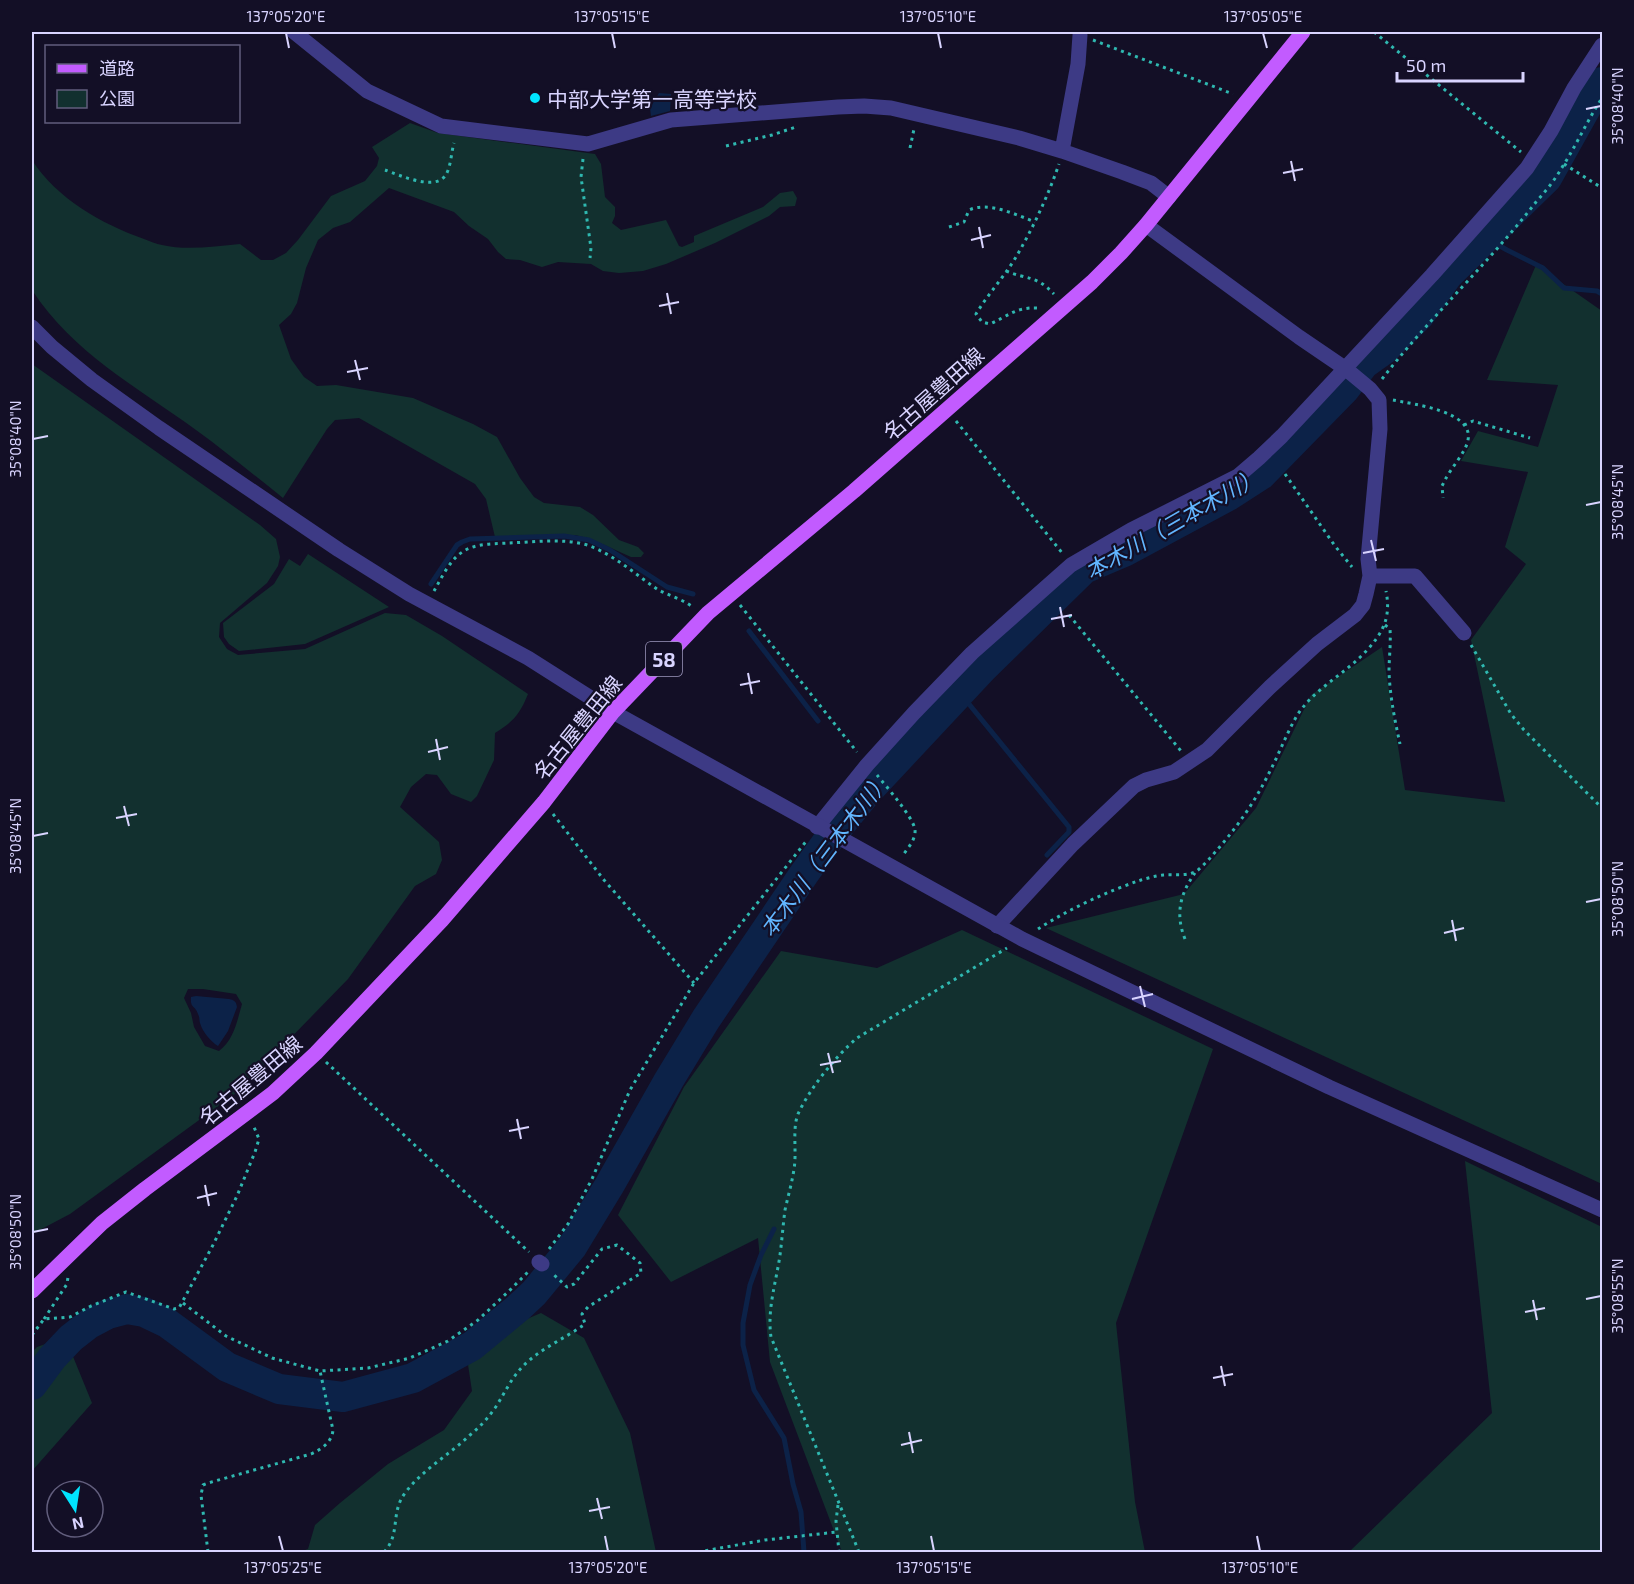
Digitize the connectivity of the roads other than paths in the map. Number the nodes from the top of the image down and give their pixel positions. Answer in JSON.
{"nodes":[{"id":1,"x":294,"y":32,"type":"edge"},
{"id":2,"x":1303,"y":32,"type":"edge"},
{"id":3,"x":1080,"y":35,"type":"road end"},
{"id":4,"x":1602,"y":45,"type":"edge"},
{"id":5,"x":1063,"y":151,"type":"junction"},
{"id":6,"x":1169,"y":197,"type":"junction"},
{"id":7,"x":1146,"y":225,"type":"junction"},
{"id":8,"x":32,"y":327,"type":"edge"},
{"id":9,"x":1346,"y":369,"type":"junction"},
{"id":10,"x":1377,"y":576,"type":"junction"},
{"id":11,"x":1464,"y":633,"type":"road end"},
{"id":12,"x":613,"y":712,"type":"junction"},
{"id":13,"x":819,"y":827,"type":"junction"},
{"id":14,"x":997,"y":926,"type":"junction"},
{"id":15,"x":1602,"y":1209,"type":"edge"},
{"id":16,"x":32,"y":1291,"type":"edge"}],
"edges":[{"from":1,"to":5,"type":"street"},
{"from":2,"to":6,"type":"main road","name":"名古屋豊田線","number":"58"},
{"from":3,"to":5,"type":"street"},
{"from":4,"to":9,"type":"street"},
{"from":5,"to":6,"type":"street"},
{"from":6,"to":7,"type":"main road","name":"名古屋豊田線","number":"58"},
{"from":7,"to":9,"type":"street"},
{"from":7,"to":12,"type":"main road","name":"名古屋豊田線","number":"58"},
{"from":8,"to":12,"type":"street"},
{"from":9,"to":10,"type":"street"},
{"from":9,"to":13,"type":"street"},
{"from":10,"to":11,"type":"street"},
{"from":10,"to":14,"type":"street"},
{"from":12,"to":13,"type":"street"},
{"from":12,"to":16,"type":"main road","name":"名古屋豊田線","number":"58"},
{"from":13,"to":14,"type":"street"},
{"from":14,"to":15,"type":"street"}]}
